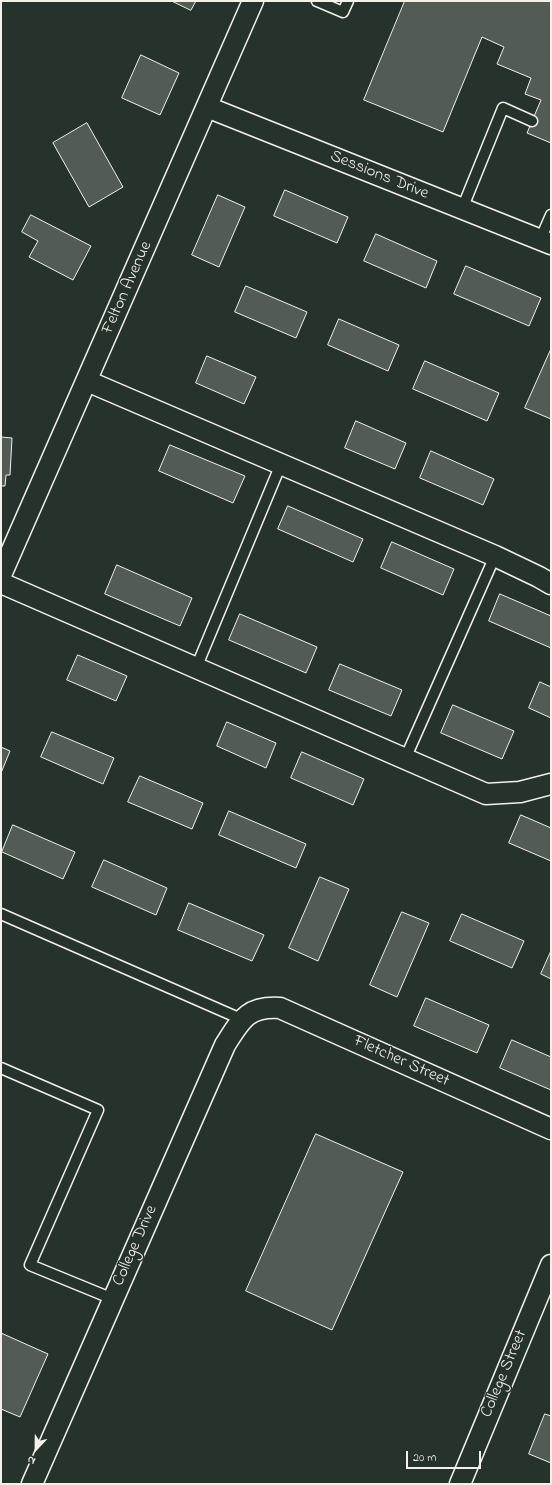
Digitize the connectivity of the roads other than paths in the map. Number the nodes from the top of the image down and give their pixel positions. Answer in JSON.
{"nodes":[{"id":1,"x":253,"y":1,"type":"edge"},
{"id":2,"x":317,"y":1,"type":"edge"},
{"id":3,"x":348,"y":1,"type":"edge"},
{"id":4,"x":207,"y":107,"type":"junction"},
{"id":5,"x":532,"y":121,"type":"dead end"},
{"id":6,"x":462,"y":209,"type":"junction"},
{"id":7,"x":551,"y":215,"type":"edge"},
{"id":8,"x":546,"y":242,"type":"edge"},
{"id":9,"x":87,"y":381,"type":"junction"},
{"id":10,"x":281,"y":464,"type":"junction"},
{"id":11,"x":495,"y":556,"type":"junction"},
{"id":12,"x":3,"y":562,"type":"edge"},
{"id":13,"x":1,"y":583,"type":"edge"},
{"id":14,"x":551,"y":584,"type":"edge"},
{"id":15,"x":196,"y":668,"type":"junction"},
{"id":16,"x":405,"y":759,"type":"junction"},
{"id":17,"x":551,"y":784,"type":"edge"},
{"id":18,"x":1,"y":914,"type":"edge"},
{"id":19,"x":245,"y":1016,"type":"junction"},
{"id":20,"x":1,"y":1068,"type":"edge"},
{"id":21,"x":551,"y":1130,"type":"edge"},
{"id":22,"x":551,"y":1265,"type":"edge"},
{"id":23,"x":113,"y":1299,"type":"junction"},
{"id":24,"x":32,"y":1484,"type":"edge"},
{"id":25,"x":460,"y":1484,"type":"edge"}],
"edges":[{"from":1,"to":4,"type":"street","name":"Felton Avenue"},
{"from":2,"to":3,"type":"lane"},
{"from":4,"to":6,"type":"street","name":"Sessions Drive"},
{"from":4,"to":9,"type":"street","name":"Felton Avenue"},
{"from":5,"to":6,"type":"lane"},
{"from":6,"to":8,"type":"street","name":"Sessions Drive"},
{"from":7,"to":8,"type":"lane"},
{"from":9,"to":10,"type":"street"},
{"from":9,"to":12,"type":"street","name":"Felton Avenue"},
{"from":10,"to":11,"type":"street"},
{"from":10,"to":15,"type":"lane"},
{"from":11,"to":14,"type":"street"},
{"from":11,"to":16,"type":"lane"},
{"from":13,"to":15,"type":"street"},
{"from":15,"to":16,"type":"street"},
{"from":16,"to":17,"type":"street"},
{"from":18,"to":19,"type":"lane"},
{"from":19,"to":21,"type":"street","name":"Fletcher Street"},
{"from":19,"to":23,"type":"street","name":"College Drive"},
{"from":20,"to":23,"type":"lane"},
{"from":22,"to":25,"type":"street","name":"College Street"},
{"from":23,"to":24,"type":"street","name":"College Drive"}]}
